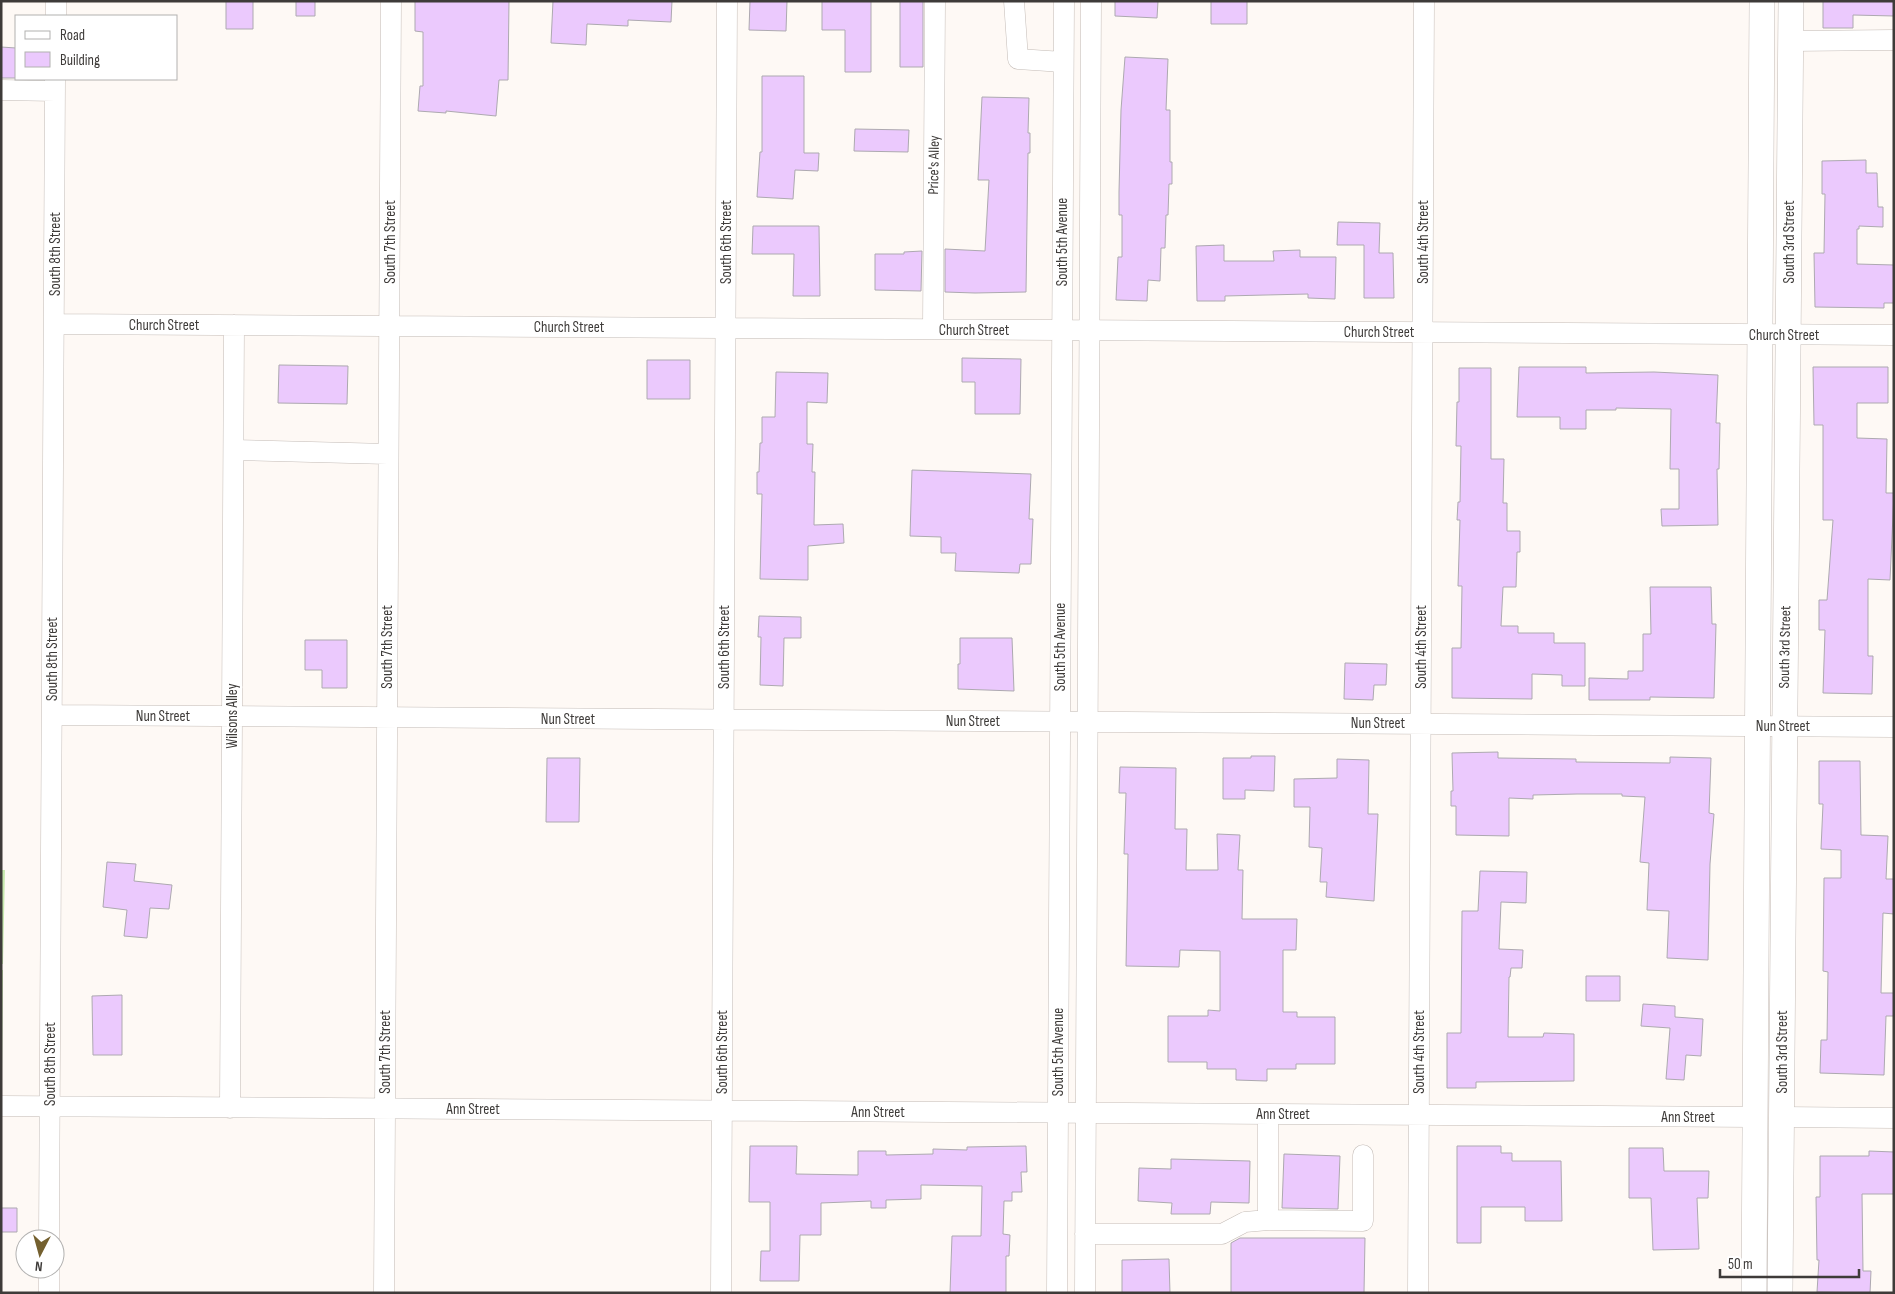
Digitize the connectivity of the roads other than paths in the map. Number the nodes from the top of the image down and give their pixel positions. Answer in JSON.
{"nodes":[{"id":1,"x":56,"y":1,"type":"edge"},
{"id":2,"x":391,"y":1,"type":"edge"},
{"id":3,"x":727,"y":1,"type":"edge"},
{"id":4,"x":934,"y":1,"type":"edge"},
{"id":5,"x":1014,"y":1,"type":"edge"},
{"id":6,"x":1064,"y":1,"type":"edge"},
{"id":7,"x":1091,"y":1,"type":"edge"},
{"id":8,"x":1424,"y":1,"type":"edge"},
{"id":9,"x":1762,"y":1,"type":"edge"},
{"id":10,"x":1791,"y":1,"type":"edge"},
{"id":11,"x":56,"y":15,"type":"edge"},
{"id":12,"x":1894,"y":40,"type":"edge"},
{"id":13,"x":1791,"y":41,"type":"junction"},
{"id":14,"x":1063,"y":62,"type":"junction"},
{"id":15,"x":55,"y":85,"type":"edge"},
{"id":16,"x":1,"y":90,"type":"edge"},
{"id":17,"x":54,"y":324,"type":"junction"},
{"id":18,"x":234,"y":325,"type":"junction"},
{"id":19,"x":389,"y":326,"type":"junction"},
{"id":20,"x":726,"y":328,"type":"junction"},
{"id":21,"x":933,"y":329,"type":"junction"},
{"id":22,"x":1062,"y":330,"type":"junction"},
{"id":23,"x":1090,"y":330,"type":"junction"},
{"id":24,"x":1423,"y":332,"type":"junction"},
{"id":25,"x":1761,"y":334,"type":"junction"},
{"id":26,"x":1788,"y":334,"type":"junction"},
{"id":27,"x":1894,"y":335,"type":"edge"},
{"id":28,"x":234,"y":450,"type":"junction"},
{"id":29,"x":388,"y":454,"type":"junction"},
{"id":30,"x":52,"y":715,"type":"junction"},
{"id":31,"x":232,"y":716,"type":"junction"},
{"id":32,"x":387,"y":718,"type":"junction"},
{"id":33,"x":724,"y":720,"type":"junction"},
{"id":34,"x":1060,"y":722,"type":"junction"},
{"id":35,"x":1088,"y":722,"type":"junction"},
{"id":36,"x":1420,"y":724,"type":"junction"},
{"id":37,"x":1758,"y":726,"type":"junction"},
{"id":38,"x":1784,"y":726,"type":"junction"},
{"id":39,"x":1894,"y":727,"type":"edge"},
{"id":40,"x":1,"y":1106,"type":"edge"},
{"id":41,"x":50,"y":1107,"type":"junction"},
{"id":42,"x":230,"y":1108,"type":"junction"},
{"id":43,"x":385,"y":1109,"type":"junction"},
{"id":44,"x":722,"y":1111,"type":"junction"},
{"id":45,"x":1058,"y":1113,"type":"junction"},
{"id":46,"x":1086,"y":1113,"type":"junction"},
{"id":47,"x":1268,"y":1114,"type":"junction"},
{"id":48,"x":1418,"y":1115,"type":"junction"},
{"id":49,"x":1755,"y":1117,"type":"junction"},
{"id":50,"x":1782,"y":1117,"type":"junction"},
{"id":51,"x":1894,"y":1118,"type":"edge"},
{"id":52,"x":1363,"y":1155,"type":"dead end"},
{"id":53,"x":1268,"y":1220,"type":"junction"},
{"id":54,"x":49,"y":1229,"type":"edge"},
{"id":55,"x":1085,"y":1234,"type":"junction"},
{"id":56,"x":49,"y":1279,"type":"edge"},
{"id":57,"x":49,"y":1293,"type":"edge"},
{"id":58,"x":384,"y":1293,"type":"edge"},
{"id":59,"x":721,"y":1293,"type":"edge"},
{"id":60,"x":1057,"y":1293,"type":"edge"},
{"id":61,"x":1085,"y":1293,"type":"edge"},
{"id":62,"x":1418,"y":1293,"type":"edge"},
{"id":63,"x":1754,"y":1293,"type":"edge"},
{"id":64,"x":1780,"y":1293,"type":"edge"}],
"edges":[{"from":1,"to":11,"type":"street"},
{"from":2,"to":19,"type":"street","name":"South 7th Street"},
{"from":3,"to":20,"type":"street","name":"South 6th Street"},
{"from":4,"to":21,"type":"street","name":"Price's Alley"},
{"from":5,"to":14,"type":"street"},
{"from":6,"to":14,"type":"street","name":"South 5th Avenue"},
{"from":7,"to":23,"type":"street","name":"South 5th Avenue"},
{"from":8,"to":24,"type":"street","name":"South 4th Street"},
{"from":9,"to":25,"type":"main road","name":"South 3rd Street"},
{"from":10,"to":13,"type":"main road","name":"South 3rd Street"},
{"from":12,"to":13,"type":"street"},
{"from":13,"to":26,"type":"main road","name":"South 3rd Street"},
{"from":14,"to":22,"type":"street","name":"South 5th Avenue"},
{"from":15,"to":16,"type":"street"},
{"from":15,"to":17,"type":"street","name":"South 8th Street"},
{"from":17,"to":18,"type":"street","name":"Church Street"},
{"from":17,"to":30,"type":"street","name":"South 8th Street"},
{"from":18,"to":19,"type":"street","name":"Church Street"},
{"from":18,"to":28,"type":"street","name":"Wilsons Alley"},
{"from":19,"to":20,"type":"street","name":"Church Street"},
{"from":19,"to":29,"type":"street","name":"South 7th Street"},
{"from":20,"to":21,"type":"street","name":"Church Street"},
{"from":20,"to":33,"type":"street","name":"South 6th Street"},
{"from":21,"to":22,"type":"street","name":"Church Street"},
{"from":22,"to":23,"type":"street","name":"Church Street"},
{"from":22,"to":34,"type":"street","name":"South 5th Avenue"},
{"from":23,"to":24,"type":"street","name":"Church Street"},
{"from":23,"to":35,"type":"street","name":"South 5th Avenue"},
{"from":24,"to":25,"type":"street","name":"Church Street"},
{"from":24,"to":36,"type":"street","name":"South 4th Street"},
{"from":25,"to":26,"type":"street","name":"Church Street"},
{"from":25,"to":37,"type":"main road","name":"South 3rd Street"},
{"from":26,"to":27,"type":"street","name":"Church Street"},
{"from":26,"to":38,"type":"main road","name":"South 3rd Street"},
{"from":28,"to":29,"type":"street"},
{"from":28,"to":31,"type":"street","name":"Wilsons Alley"},
{"from":29,"to":32,"type":"street","name":"South 7th Street"},
{"from":30,"to":31,"type":"street","name":"Nun Street"},
{"from":30,"to":41,"type":"street","name":"South 8th Street"},
{"from":31,"to":32,"type":"street","name":"Nun Street"},
{"from":31,"to":42,"type":"street","name":"Wilsons Alley"},
{"from":32,"to":33,"type":"street","name":"Nun Street"},
{"from":32,"to":43,"type":"street","name":"South 7th Street"},
{"from":33,"to":34,"type":"street","name":"Nun Street"},
{"from":33,"to":44,"type":"street","name":"South 6th Street"},
{"from":34,"to":35,"type":"street","name":"Nun Street"},
{"from":34,"to":45,"type":"street","name":"South 5th Avenue"},
{"from":35,"to":36,"type":"street","name":"Nun Street"},
{"from":35,"to":46,"type":"street","name":"South 5th Avenue"},
{"from":36,"to":37,"type":"street","name":"Nun Street"},
{"from":36,"to":48,"type":"street","name":"South 4th Street"},
{"from":37,"to":38,"type":"street","name":"Nun Street"},
{"from":37,"to":49,"type":"main road","name":"South 3rd Street"},
{"from":38,"to":39,"type":"street","name":"Nun Street"},
{"from":38,"to":50,"type":"main road","name":"South 3rd Street"},
{"from":40,"to":41,"type":"street","name":"Ann Street"},
{"from":41,"to":42,"type":"street","name":"Ann Street"},
{"from":41,"to":54,"type":"street","name":"South 8th Street"},
{"from":42,"to":43,"type":"street","name":"Ann Street"},
{"from":43,"to":44,"type":"street","name":"Ann Street"},
{"from":43,"to":58,"type":"street","name":"South 7th Street"},
{"from":44,"to":45,"type":"street","name":"Ann Street"},
{"from":44,"to":59,"type":"street","name":"South 6th Street"},
{"from":45,"to":46,"type":"street","name":"Ann Street"},
{"from":45,"to":60,"type":"street","name":"South 5th Avenue"},
{"from":46,"to":47,"type":"street","name":"Ann Street"},
{"from":46,"to":55,"type":"street","name":"South 5th Avenue"},
{"from":47,"to":48,"type":"street","name":"Ann Street"},
{"from":47,"to":53,"type":"street"},
{"from":48,"to":49,"type":"street","name":"Ann Street"},
{"from":48,"to":62,"type":"street","name":"South 4th Street"},
{"from":49,"to":63,"type":"main road","name":"South 3rd Street"},
{"from":50,"to":51,"type":"street"},
{"from":50,"to":64,"type":"main road","name":"South 3rd Street"},
{"from":52,"to":53,"type":"street"},
{"from":53,"to":55,"type":"street"},
{"from":55,"to":61,"type":"street","name":"South 5th Avenue"},
{"from":56,"to":57,"type":"street"}]}
